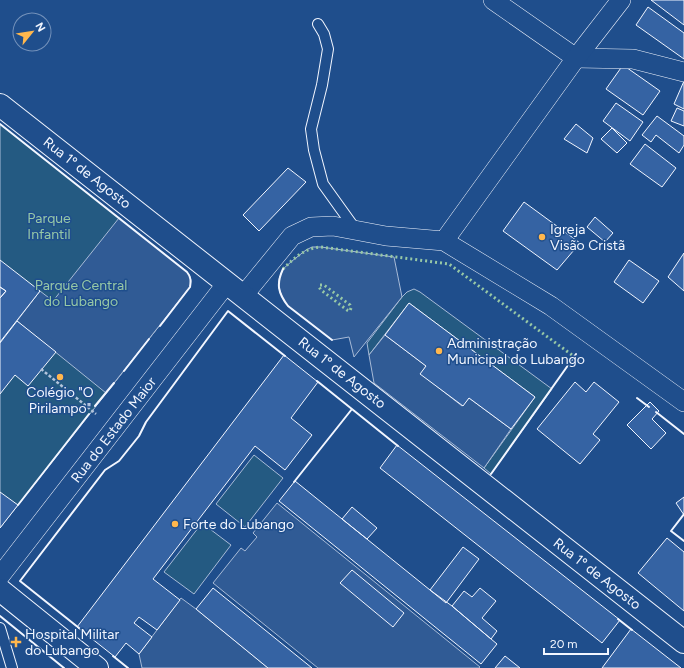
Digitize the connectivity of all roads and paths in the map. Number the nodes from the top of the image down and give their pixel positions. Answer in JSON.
{"nodes":[{"id":1,"x":493,"y":0,"type":"edge"},
{"id":2,"x":621,"y":0,"type":"edge"},
{"id":3,"x":318,"y":24,"type":"dead end"},
{"id":4,"x":576,"y":58,"type":"junction"},
{"id":5,"x":684,"y":72,"type":"edge"},
{"id":6,"x":0,"y":105,"type":"edge"},
{"id":7,"x":356,"y":230,"type":"junction"},
{"id":8,"x":444,"y":241,"type":"junction"},
{"id":9,"x":235,"y":290,"type":"junction"},
{"id":10,"x":41,"y":369,"type":"dead end"},
{"id":11,"x":684,"y":402,"type":"edge"},
{"id":12,"x":96,"y":414,"type":"dead end"},
{"id":13,"x":0,"y":576,"type":"edge"},
{"id":14,"x":0,"y":590,"type":"edge"},
{"id":15,"x":0,"y":628,"type":"edge"},
{"id":16,"x":684,"y":642,"type":"edge"},
{"id":17,"x":12,"y":668,"type":"edge"},
{"id":18,"x":96,"y":668,"type":"edge"}],
"edges":[{"from":1,"to":4,"type":"street"},
{"from":2,"to":4,"type":"street"},
{"from":3,"to":7,"type":"lane"},
{"from":4,"to":5,"type":"street"},
{"from":4,"to":8,"type":"street"},
{"from":6,"to":9,"type":"main road","name":"Rua 1º de Agosto"},
{"from":7,"to":8,"type":"street","name":"Rua do Estado Maior"},
{"from":7,"to":9,"type":"street","name":"Rua do Estado Maior"},
{"from":8,"to":11,"type":"street"},
{"from":9,"to":13,"type":"street","name":"Rua do Estado Maior"},
{"from":9,"to":16,"type":"main road","name":"Rua 1º de Agosto"},
{"from":10,"to":12,"type":"path"},
{"from":14,"to":18,"type":"main road"},
{"from":15,"to":17,"type":"lane"}]}
